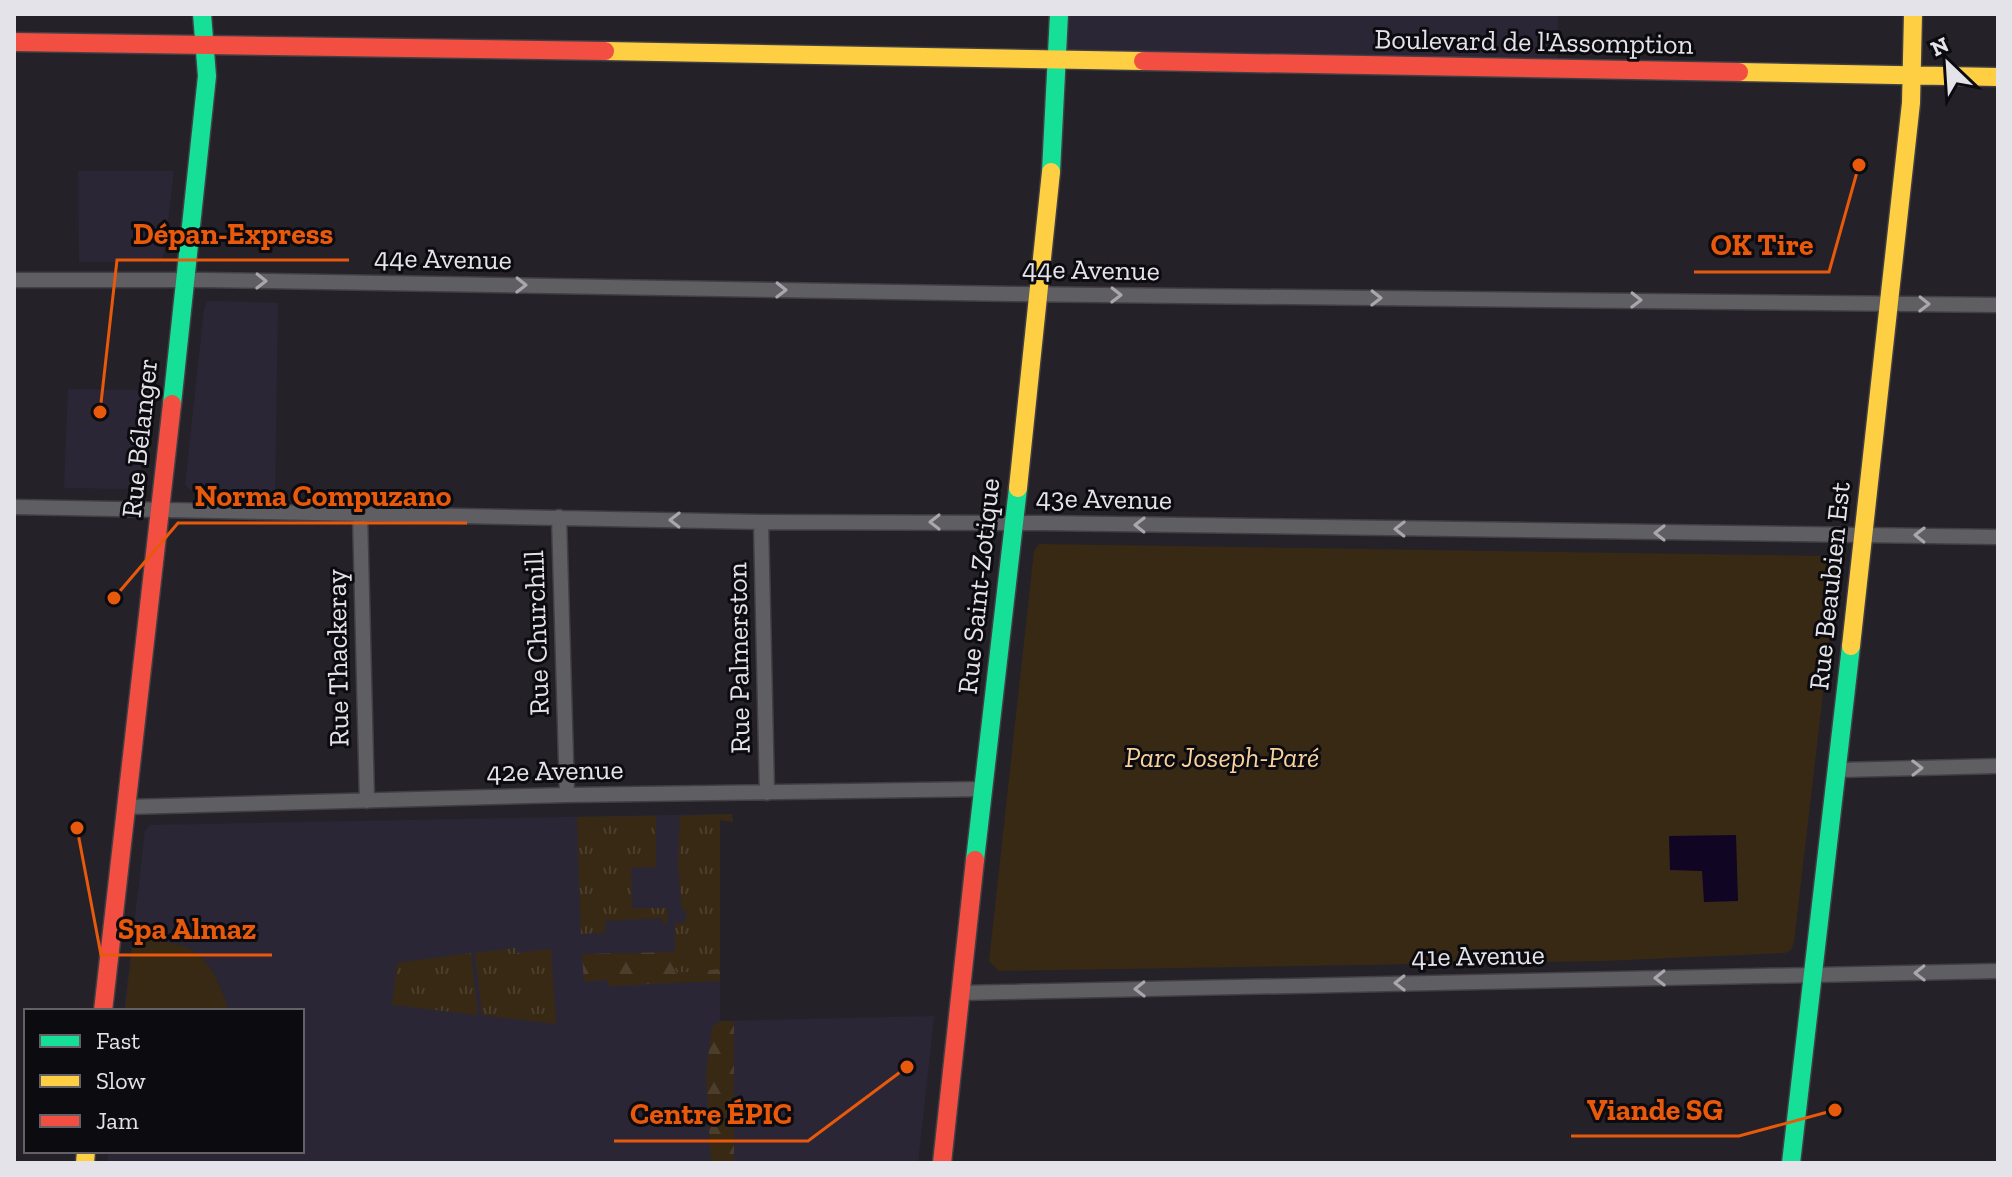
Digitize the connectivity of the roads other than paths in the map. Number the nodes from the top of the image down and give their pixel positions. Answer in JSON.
{"nodes":[{"id":1,"x":202,"y":14,"type":"edge"},
{"id":2,"x":1059,"y":14,"type":"edge"},
{"id":3,"x":1913,"y":14,"type":"edge"},
{"id":4,"x":14,"y":42,"type":"edge"},
{"id":5,"x":204,"y":44,"type":"junction"},
{"id":6,"x":1058,"y":58,"type":"junction"},
{"id":7,"x":1912,"y":76,"type":"junction"},
{"id":8,"x":1998,"y":77,"type":"edge"},
{"id":9,"x":14,"y":280,"type":"edge"},
{"id":10,"x":183,"y":280,"type":"junction"},
{"id":11,"x":1038,"y":295,"type":"junction"},
{"id":12,"x":1888,"y":303,"type":"junction"},
{"id":13,"x":1998,"y":305,"type":"edge"},
{"id":14,"x":14,"y":507,"type":"edge"},
{"id":15,"x":161,"y":509,"type":"junction"},
{"id":16,"x":360,"y":514,"type":"junction"},
{"id":17,"x":559,"y":517,"type":"junction"},
{"id":18,"x":761,"y":522,"type":"junction"},
{"id":19,"x":1013,"y":523,"type":"junction"},
{"id":20,"x":1863,"y":534,"type":"junction"},
{"id":21,"x":1998,"y":537,"type":"edge"},
{"id":22,"x":1998,"y":766,"type":"edge"},
{"id":23,"x":1839,"y":770,"type":"junction"},
{"id":24,"x":984,"y":789,"type":"junction"},
{"id":25,"x":767,"y":793,"type":"junction"},
{"id":26,"x":567,"y":795,"type":"junction"},
{"id":27,"x":367,"y":801,"type":"junction"},
{"id":28,"x":127,"y":807,"type":"junction"},
{"id":29,"x":1998,"y":971,"type":"edge"},
{"id":30,"x":1812,"y":975,"type":"junction"},
{"id":31,"x":959,"y":993,"type":"junction"},
{"id":32,"x":103,"y":1009,"type":"edge"},
{"id":33,"x":942,"y":1163,"type":"edge"},
{"id":34,"x":1791,"y":1163,"type":"edge"}],
"edges":[{"from":1,"to":5,"type":"street","name":"Rue Bélanger"},
{"from":2,"to":6,"type":"street","name":"Rue Saint-Zotique"},
{"from":3,"to":7,"type":"street","name":"Rue Beaubien Est"},
{"from":4,"to":5,"type":"street","name":"Boulevard de l'Assomption"},
{"from":5,"to":6,"type":"street","name":"Boulevard de l'Assomption"},
{"from":5,"to":10,"type":"street","name":"Rue Bélanger"},
{"from":6,"to":7,"type":"street","name":"Boulevard de l'Assomption"},
{"from":6,"to":11,"type":"street","name":"Rue Saint-Zotique"},
{"from":7,"to":8,"type":"street","name":"Boulevard de l'Assomption"},
{"from":7,"to":12,"type":"street","name":"Rue Beaubien Est"},
{"from":9,"to":10,"type":"street","name":"44e Avenue"},
{"from":10,"to":11,"type":"street","name":"44e Avenue","one_way":true},
{"from":10,"to":15,"type":"street","name":"Rue Bélanger"},
{"from":11,"to":12,"type":"street","name":"44e Avenue","one_way":true},
{"from":11,"to":19,"type":"street","name":"Rue Saint-Zotique"},
{"from":12,"to":13,"type":"street","name":"44e Avenue","one_way":true},
{"from":12,"to":20,"type":"street","name":"Rue Beaubien Est"},
{"from":14,"to":15,"type":"street","name":"43e Avenue"},
{"from":15,"to":16,"type":"street","name":"43e Avenue"},
{"from":15,"to":28,"type":"street","name":"Rue Bélanger"},
{"from":16,"to":17,"type":"street","name":"43e Avenue"},
{"from":16,"to":27,"type":"street","name":"Rue Thackeray"},
{"from":18,"to":17,"type":"street","name":"43e Avenue","one_way":true},
{"from":17,"to":26,"type":"street","name":"Rue Churchill"},
{"from":19,"to":18,"type":"street","name":"43e Avenue","one_way":true},
{"from":18,"to":25,"type":"street","name":"Rue Palmerston"},
{"from":20,"to":19,"type":"street","name":"43e Avenue","one_way":true},
{"from":19,"to":24,"type":"street","name":"Rue Saint-Zotique"},
{"from":21,"to":20,"type":"street","name":"43e Avenue","one_way":true},
{"from":20,"to":23,"type":"street","name":"Rue Beaubien Est"},
{"from":23,"to":22,"type":"street","one_way":true},
{"from":23,"to":30,"type":"street","name":"Rue Beaubien Est"},
{"from":24,"to":25,"type":"street","name":"42e Avenue"},
{"from":24,"to":31,"type":"street","name":"Rue Saint-Zotique"},
{"from":25,"to":26,"type":"street","name":"42e Avenue"},
{"from":26,"to":27,"type":"street","name":"42e Avenue"},
{"from":27,"to":28,"type":"street","name":"42e Avenue"},
{"from":28,"to":32,"type":"street","name":"Rue Bélanger"},
{"from":29,"to":30,"type":"street","name":"41e Avenue","one_way":true},
{"from":30,"to":31,"type":"street","name":"41e Avenue","one_way":true},
{"from":30,"to":34,"type":"street","name":"Rue Beaubien Est"},
{"from":31,"to":33,"type":"street","name":"Rue Saint-Zotique"}]}
